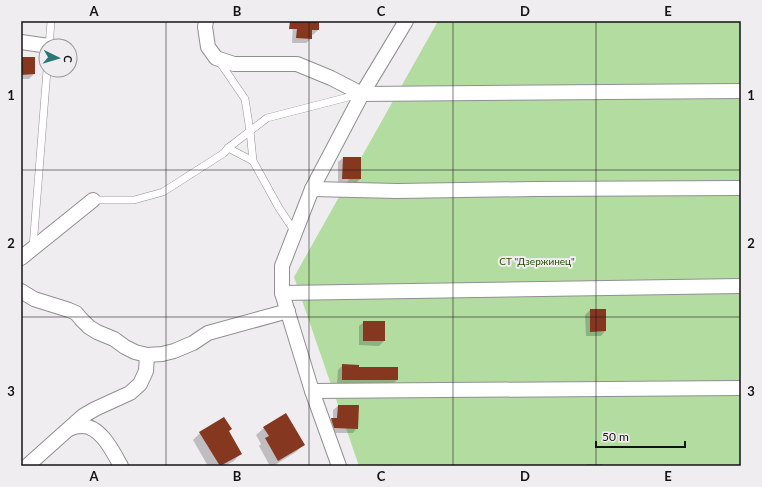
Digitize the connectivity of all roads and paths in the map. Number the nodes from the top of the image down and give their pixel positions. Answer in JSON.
{"nodes":[{"id":1,"x":51,"y":21,"type":"edge"},
{"id":2,"x":206,"y":21,"type":"edge"},
{"id":3,"x":406,"y":21,"type":"edge"},
{"id":4,"x":50,"y":38,"type":"edge"},
{"id":5,"x":21,"y":42,"type":"edge"},
{"id":6,"x":38,"y":44,"type":"edge"},
{"id":7,"x":216,"y":58,"type":"junction"},
{"id":8,"x":46,"y":78,"type":"edge"},
{"id":9,"x":741,"y":91,"type":"edge"},
{"id":10,"x":362,"y":94,"type":"junction"},
{"id":11,"x":250,"y":132,"type":"junction"},
{"id":12,"x":228,"y":148,"type":"junction"},
{"id":13,"x":253,"y":161,"type":"junction"},
{"id":14,"x":741,"y":188,"type":"edge"},
{"id":15,"x":312,"y":189,"type":"junction"},
{"id":16,"x":92,"y":200,"type":"joint"},
{"id":17,"x":295,"y":232,"type":"junction"},
{"id":18,"x":33,"y":248,"type":"junction"},
{"id":19,"x":21,"y":258,"type":"edge"},
{"id":20,"x":741,"y":286,"type":"edge"},
{"id":21,"x":21,"y":292,"type":"edge"},
{"id":22,"x":282,"y":293,"type":"junction"},
{"id":23,"x":288,"y":311,"type":"junction"},
{"id":24,"x":147,"y":355,"type":"junction"},
{"id":25,"x":741,"y":388,"type":"edge"},
{"id":26,"x":312,"y":391,"type":"junction"},
{"id":27,"x":69,"y":428,"type":"junction"},
{"id":28,"x":27,"y":466,"type":"edge"},
{"id":29,"x":121,"y":466,"type":"edge"},
{"id":30,"x":339,"y":466,"type":"edge"}],
"edges":[{"from":1,"to":4,"type":"lane"},
{"from":2,"to":7,"type":"street"},
{"from":3,"to":10,"type":"street"},
{"from":5,"to":6,"type":"street"},
{"from":7,"to":10,"type":"street"},
{"from":7,"to":11,"type":"lane"},
{"from":8,"to":18,"type":"lane"},
{"from":9,"to":10,"type":"street"},
{"from":10,"to":11,"type":"lane"},
{"from":10,"to":15,"type":"street"},
{"from":11,"to":12,"type":"lane"},
{"from":11,"to":13,"type":"lane"},
{"from":12,"to":13,"type":"lane"},
{"from":12,"to":16,"type":"lane"},
{"from":13,"to":17,"type":"lane"},
{"from":14,"to":15,"type":"street"},
{"from":15,"to":17,"type":"street"},
{"from":16,"to":18,"type":"street"},
{"from":17,"to":22,"type":"street"},
{"from":18,"to":19,"type":"street"},
{"from":20,"to":22,"type":"street"},
{"from":21,"to":24,"type":"street"},
{"from":22,"to":23,"type":"street"},
{"from":23,"to":24,"type":"street"},
{"from":23,"to":26,"type":"street"},
{"from":24,"to":27,"type":"street"},
{"from":25,"to":26,"type":"street"},
{"from":26,"to":30,"type":"street"},
{"from":27,"to":28,"type":"street"},
{"from":27,"to":29,"type":"street"}]}
